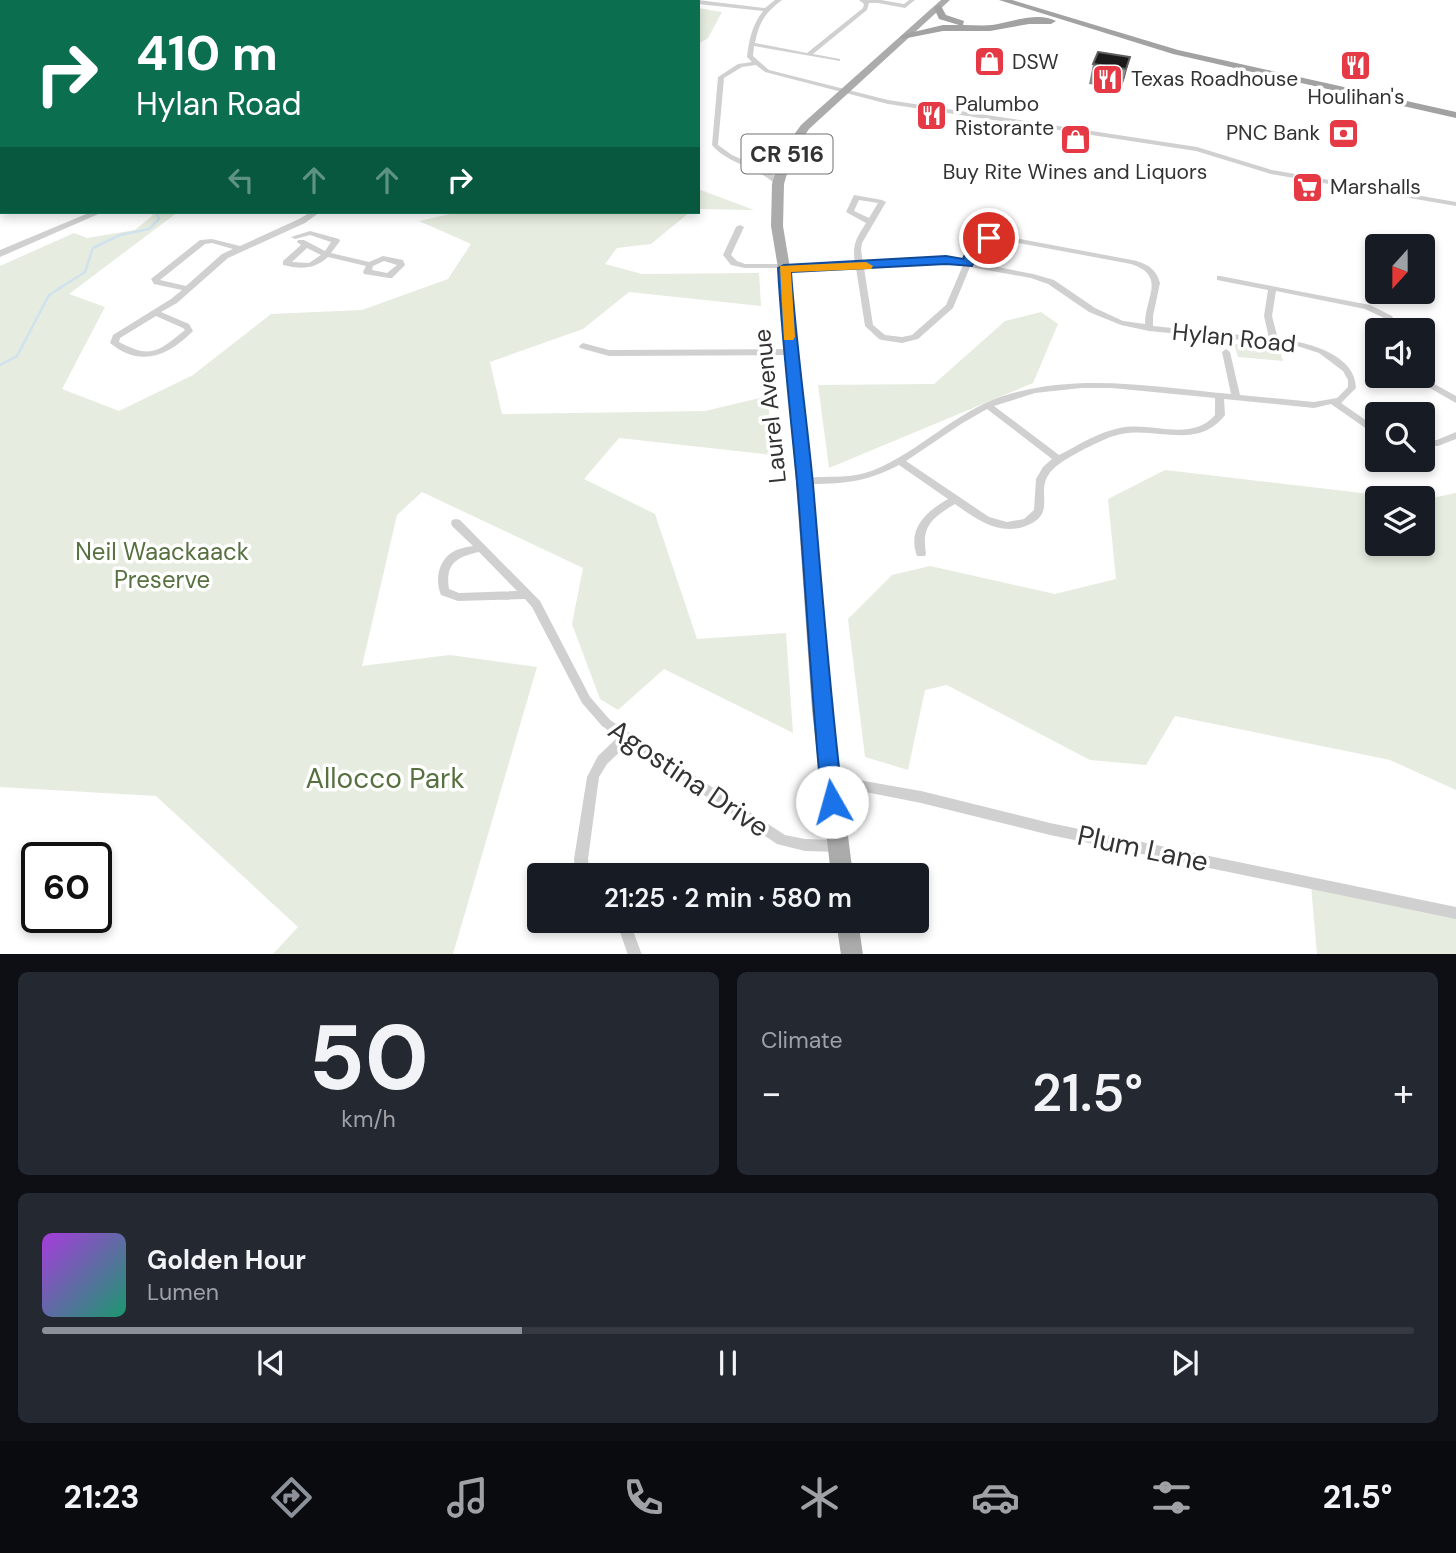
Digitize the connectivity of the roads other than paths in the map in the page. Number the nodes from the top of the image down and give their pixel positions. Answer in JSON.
{"nodes":[{"id":1,"x":779,"y":0,"type":"edge"},
{"id":2,"x":912,"y":0,"type":"edge"},
{"id":3,"x":946,"y":0,"type":"edge"},
{"id":4,"x":996,"y":0,"type":"edge"},
{"id":5,"x":1003,"y":0,"type":"edge"},
{"id":6,"x":1023,"y":0,"type":"edge"},
{"id":7,"x":863,"y":1,"type":"edge"},
{"id":8,"x":700,"y":2,"type":"edge"},
{"id":9,"x":938,"y":8,"type":"junction"},
{"id":10,"x":764,"y":9,"type":"junction"},
{"id":11,"x":905,"y":37,"type":"junction"},
{"id":12,"x":1125,"y":37,"type":"junction"},
{"id":13,"x":751,"y":44,"type":"junction"},
{"id":14,"x":810,"y":54,"type":"junction"},
{"id":15,"x":838,"y":60,"type":"dead end"},
{"id":16,"x":755,"y":63,"type":"junction"},
{"id":17,"x":843,"y":90,"type":"junction"},
{"id":18,"x":1456,"y":108,"type":"edge"},
{"id":19,"x":1456,"y":115,"type":"edge"},
{"id":20,"x":736,"y":159,"type":"junction"},
{"id":21,"x":783,"y":163,"type":"junction"},
{"id":22,"x":778,"y":184,"type":"junction"},
{"id":23,"x":1456,"y":204,"type":"edge"},
{"id":24,"x":93,"y":214,"type":"edge"},
{"id":25,"x":313,"y":214,"type":"edge"},
{"id":26,"x":870,"y":222,"type":"dead end"},
{"id":27,"x":740,"y":227,"type":"dead end"},
{"id":28,"x":305,"y":245,"type":"junction"},
{"id":29,"x":237,"y":248,"type":"junction"},
{"id":30,"x":0,"y":254,"type":"edge"},
{"id":31,"x":326,"y":254,"type":"junction"},
{"id":32,"x":967,"y":263,"type":"junction"},
{"id":33,"x":370,"y":265,"type":"dead end"},
{"id":34,"x":860,"y":266,"type":"junction"},
{"id":35,"x":784,"y":268,"type":"junction"},
{"id":36,"x":1220,"y":278,"type":"dead end"},
{"id":37,"x":188,"y":289,"type":"junction"},
{"id":38,"x":1272,"y":289,"type":"junction"},
{"id":39,"x":156,"y":313,"type":"junction"},
{"id":40,"x":1389,"y":318,"type":"edge"},
{"id":41,"x":1149,"y":329,"type":"junction"},
{"id":42,"x":1274,"y":341,"type":"junction"},
{"id":43,"x":583,"y":346,"type":"dead end"},
{"id":44,"x":790,"y":352,"type":"junction"},
{"id":45,"x":1226,"y":352,"type":"dead end"},
{"id":46,"x":1434,"y":388,"type":"edge"},
{"id":47,"x":1219,"y":395,"type":"junction"},
{"id":48,"x":1236,"y":397,"type":"junction"},
{"id":49,"x":1456,"y":400,"type":"edge"},
{"id":50,"x":1334,"y":402,"type":"junction"},
{"id":51,"x":988,"y":405,"type":"junction"},
{"id":52,"x":1365,"y":424,"type":"edge"},
{"id":53,"x":1456,"y":435,"type":"edge"},
{"id":54,"x":1435,"y":443,"type":"edge"},
{"id":55,"x":898,"y":460,"type":"junction"},
{"id":56,"x":1058,"y":460,"type":"junction"},
{"id":57,"x":804,"y":481,"type":"junction"},
{"id":58,"x":955,"y":499,"type":"junction"},
{"id":59,"x":456,"y":523,"type":"dead end"},
{"id":60,"x":481,"y":548,"type":"junction"},
{"id":61,"x":920,"y":553,"type":"dead end"},
{"id":62,"x":527,"y":595,"type":"junction"},
{"id":63,"x":626,"y":737,"type":"junction"},
{"id":64,"x":830,"y":780,"type":"junction"},
{"id":65,"x":838,"y":846,"type":"junction"},
{"id":66,"x":582,"y":863,"type":"edge"},
{"id":67,"x":840,"y":863,"type":"edge"},
{"id":68,"x":1456,"y":913,"type":"edge"},
{"id":69,"x":628,"y":933,"type":"edge"},
{"id":70,"x":849,"y":933,"type":"edge"},
{"id":71,"x":635,"y":954,"type":"edge"},
{"id":72,"x":852,"y":954,"type":"edge"}],
"edges":[{"from":1,"to":10,"type":"street"},
{"from":2,"to":7,"type":"street"},
{"from":3,"to":9,"type":"main road","name":"Laurel Avenue","number":"CR 516"},
{"from":4,"to":9,"type":"highway"},
{"from":5,"to":12,"type":"highway"},
{"from":6,"to":18,"type":"highway"},
{"from":7,"to":14,"type":"street"},
{"from":8,"to":10,"type":"street"},
{"from":9,"to":11,"type":"main road","name":"Laurel Avenue","number":"CR 516"},
{"from":10,"to":13,"type":"street"},
{"from":11,"to":12,"type":"highway"},
{"from":11,"to":17,"type":"main road","name":"Laurel Avenue","number":"CR 516"},
{"from":12,"to":19,"type":"highway"},
{"from":13,"to":14,"type":"street"},
{"from":13,"to":16,"type":"street"},
{"from":14,"to":15,"type":"street"},
{"from":16,"to":17,"type":"street"},
{"from":16,"to":20,"type":"street"},
{"from":17,"to":21,"type":"main road","name":"Laurel Avenue","number":"CR 516"},
{"from":17,"to":23,"type":"street"},
{"from":20,"to":21,"type":"street"},
{"from":20,"to":22,"type":"street"},
{"from":21,"to":22,"type":"main road","name":"Laurel Avenue","number":"CR 516"},
{"from":22,"to":35,"type":"main road","name":"Laurel Avenue","number":"CR 516"},
{"from":24,"to":30,"type":"street"},
{"from":25,"to":29,"type":"street"},
{"from":26,"to":34,"type":"street"},
{"from":27,"to":35,"type":"street","name":"Hylan Road"},
{"from":28,"to":31,"type":"street"},
{"from":28,"to":31,"type":"street"},
{"from":28,"to":31,"type":"street"},
{"from":29,"to":37,"type":"street"},
{"from":29,"to":37,"type":"street"},
{"from":31,"to":33,"type":"street"},
{"from":32,"to":34,"type":"street","name":"Hylan Road"},
{"from":32,"to":34,"type":"street"},
{"from":32,"to":41,"type":"street","name":"Hylan Road"},
{"from":32,"to":41,"type":"street"},
{"from":34,"to":35,"type":"street","name":"Hylan Road"},
{"from":35,"to":44,"type":"main road","name":"Laurel Avenue","number":"CR 516"},
{"from":36,"to":38,"type":"street"},
{"from":37,"to":39,"type":"street"},
{"from":38,"to":40,"type":"street"},
{"from":38,"to":42,"type":"street"},
{"from":39,"to":39,"type":"street"},
{"from":41,"to":42,"type":"street","name":"Hylan Road"},
{"from":42,"to":50,"type":"street","name":"Hylan Road"},
{"from":43,"to":44,"type":"street"},
{"from":44,"to":57,"type":"main road","name":"Laurel Avenue","number":"CR 516"},
{"from":45,"to":48,"type":"street"},
{"from":46,"to":49,"type":"street"},
{"from":47,"to":48,"type":"street"},
{"from":47,"to":51,"type":"street"},
{"from":47,"to":56,"type":"street"},
{"from":48,"to":50,"type":"street"},
{"from":50,"to":52,"type":"street"},
{"from":51,"to":55,"type":"street"},
{"from":51,"to":56,"type":"street"},
{"from":53,"to":54,"type":"street"},
{"from":55,"to":57,"type":"street"},
{"from":55,"to":58,"type":"street"},
{"from":56,"to":58,"type":"street"},
{"from":57,"to":64,"type":"main road","name":"Laurel Avenue","number":"CR 516"},
{"from":58,"to":61,"type":"street"},
{"from":59,"to":60,"type":"street","name":"Agostina Drive"},
{"from":60,"to":62,"type":"street","name":"Agostina Drive"},
{"from":60,"to":62,"type":"street"},
{"from":62,"to":63,"type":"street","name":"Agostina Drive"},
{"from":63,"to":65,"type":"street","name":"Agostina Drive"},
{"from":63,"to":66,"type":"street"},
{"from":64,"to":65,"type":"main road","name":"Laurel Avenue","number":"CR 516"},
{"from":64,"to":68,"type":"street","name":"Plum Lane"},
{"from":65,"to":67,"type":"main road","name":"Laurel Avenue","number":"CR 516"},
{"from":69,"to":71,"type":"street"},
{"from":70,"to":72,"type":"main road"}]}
